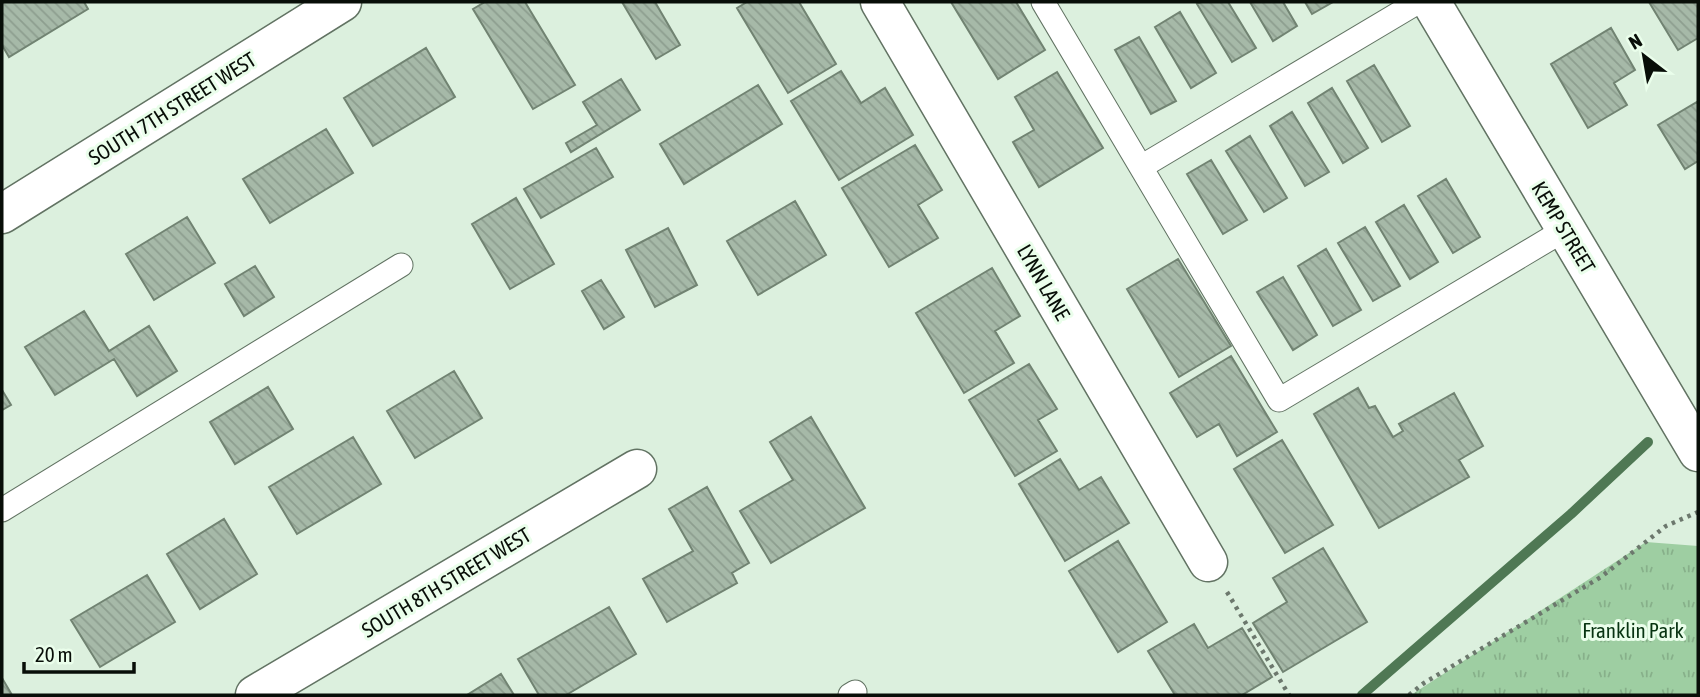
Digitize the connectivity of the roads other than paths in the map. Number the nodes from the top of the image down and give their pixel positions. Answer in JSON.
{"nodes":[{"id":1,"x":342,"y":2,"type":"edge"},
{"id":2,"x":880,"y":2,"type":"edge"},
{"id":3,"x":1043,"y":2,"type":"edge"},
{"id":4,"x":1418,"y":2,"type":"edge"},
{"id":5,"x":1431,"y":2,"type":"edge"},
{"id":6,"x":1141,"y":167,"type":"junction"},
{"id":7,"x":2,"y":214,"type":"edge"},
{"id":8,"x":1566,"y":229,"type":"junction"},
{"id":9,"x":401,"y":265,"type":"dead end"},
{"id":10,"x":1698,"y":452,"type":"edge"},
{"id":11,"x":637,"y":469,"type":"dead end"},
{"id":12,"x":2,"y":510,"type":"edge"},
{"id":13,"x":1208,"y":562,"type":"road end"},
{"id":14,"x":255,"y":695,"type":"edge"}],
"edges":[{"from":1,"to":7,"type":"street","name":"SOUTH 7TH STREET WEST"},
{"from":2,"to":13,"type":"street","name":"LYNN LANE"},
{"from":3,"to":6,"type":"lane"},
{"from":4,"to":6,"type":"lane"},
{"from":5,"to":8,"type":"street","name":"KEMP STREET"},
{"from":6,"to":8,"type":"lane"},
{"from":8,"to":10,"type":"street","name":"KEMP STREET"},
{"from":9,"to":12,"type":"lane"},
{"from":11,"to":14,"type":"street","name":"SOUTH 8TH STREET WEST"}]}
